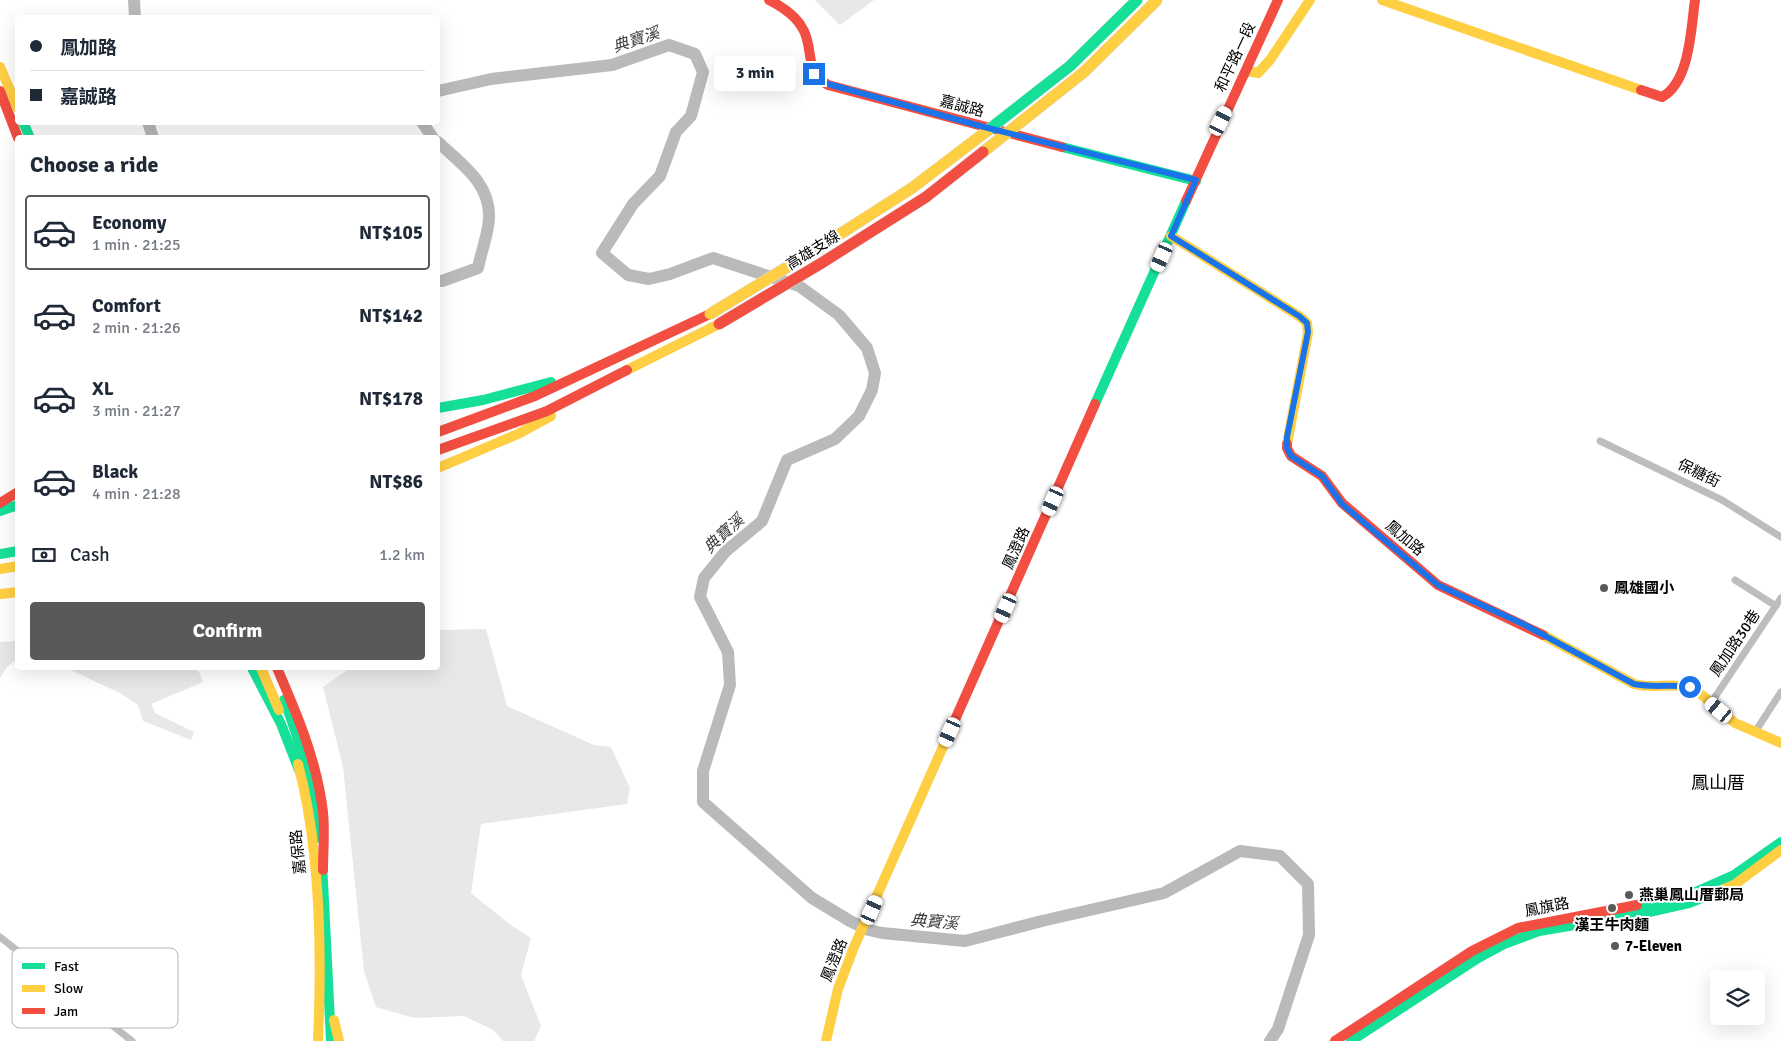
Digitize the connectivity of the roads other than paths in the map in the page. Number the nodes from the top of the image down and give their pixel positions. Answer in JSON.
{"nodes":[{"id":1,"x":769,"y":0,"type":"edge"},
{"id":2,"x":1137,"y":0,"type":"edge"},
{"id":3,"x":1157,"y":0,"type":"edge"},
{"id":4,"x":1278,"y":0,"type":"edge"},
{"id":5,"x":1310,"y":0,"type":"edge"},
{"id":6,"x":1382,"y":0,"type":"edge"},
{"id":7,"x":1695,"y":0,"type":"edge"},
{"id":8,"x":0,"y":67,"type":"edge"},
{"id":9,"x":1246,"y":71,"type":"junction"},
{"id":10,"x":0,"y":91,"type":"edge"},
{"id":11,"x":15,"y":102,"type":"edge"},
{"id":12,"x":17,"y":135,"type":"edge"},
{"id":13,"x":1196,"y":180,"type":"junction"},
{"id":14,"x":1171,"y":236,"type":"junction"},
{"id":15,"x":659,"y":355,"type":"junction"},
{"id":16,"x":583,"y":374,"type":"junction"},
{"id":17,"x":440,"y":408,"type":"edge"},
{"id":18,"x":440,"y":431,"type":"edge"},
{"id":19,"x":1600,"y":441,"type":"dead end"},
{"id":20,"x":440,"y":449,"type":"edge"},
{"id":21,"x":440,"y":467,"type":"edge"},
{"id":22,"x":15,"y":494,"type":"edge"},
{"id":23,"x":0,"y":503,"type":"edge"},
{"id":24,"x":15,"y":506,"type":"edge"},
{"id":25,"x":0,"y":511,"type":"edge"},
{"id":26,"x":1781,"y":538,"type":"edge"},
{"id":27,"x":15,"y":552,"type":"edge"},
{"id":28,"x":0,"y":554,"type":"edge"},
{"id":29,"x":15,"y":566,"type":"edge"},
{"id":30,"x":0,"y":569,"type":"edge"},
{"id":31,"x":1734,"y":580,"type":"dead end"},
{"id":32,"x":0,"y":594,"type":"edge"},
{"id":33,"x":15,"y":594,"type":"edge"},
{"id":34,"x":1781,"y":598,"type":"edge"},
{"id":35,"x":1776,"y":606,"type":"junction"},
{"id":36,"x":253,"y":670,"type":"edge"},
{"id":37,"x":262,"y":670,"type":"edge"},
{"id":38,"x":271,"y":670,"type":"edge"},
{"id":39,"x":278,"y":670,"type":"edge"},
{"id":40,"x":1781,"y":692,"type":"edge"},
{"id":41,"x":1711,"y":703,"type":"junction"},
{"id":42,"x":1755,"y":732,"type":"junction"},
{"id":43,"x":1781,"y":742,"type":"edge"},
{"id":44,"x":299,"y":770,"type":"junction"},
{"id":45,"x":1781,"y":842,"type":"edge"},
{"id":46,"x":1781,"y":850,"type":"edge"},
{"id":47,"x":323,"y":870,"type":"junction"},
{"id":48,"x":0,"y":937,"type":"edge"},
{"id":49,"x":14,"y":948,"type":"edge"},
{"id":50,"x":330,"y":1002,"type":"junction"},
{"id":51,"x":116,"y":1028,"type":"edge"},
{"id":52,"x":132,"y":1041,"type":"edge"},
{"id":53,"x":318,"y":1041,"type":"edge"},
{"id":54,"x":331,"y":1041,"type":"edge"},
{"id":55,"x":339,"y":1041,"type":"edge"},
{"id":56,"x":826,"y":1041,"type":"edge"},
{"id":57,"x":1335,"y":1041,"type":"edge"},
{"id":58,"x":1351,"y":1041,"type":"edge"}],
"edges":[{"from":1,"to":13,"type":"main road","name":"嘉誠路"},
{"from":2,"to":16,"type":"main road","name":"高雄支線","bridge":true},
{"from":3,"to":15,"type":"main road","name":"高雄支線","bridge":true},
{"from":4,"to":9,"type":"main road","name":"和平路一段"},
{"from":5,"to":9,"type":"main road"},
{"from":6,"to":7,"type":"main road"},
{"from":8,"to":11,"type":"main road"},
{"from":9,"to":13,"type":"main road","name":"和平路一段"},
{"from":10,"to":12,"type":"main road"},
{"from":13,"to":14,"type":"main road","name":"鳳澄路"},
{"from":14,"to":41,"type":"main road","name":"鳳加路"},
{"from":14,"to":56,"type":"main road","name":"鳳澄路"},
{"from":15,"to":20,"type":"main road","name":"高雄支線"},
{"from":15,"to":21,"type":"main road"},
{"from":16,"to":17,"type":"main road"},
{"from":16,"to":18,"type":"main road","name":"高雄支線"},
{"from":19,"to":26,"type":"street","name":"保糖街"},
{"from":22,"to":23,"type":"main road"},
{"from":24,"to":25,"type":"main road"},
{"from":27,"to":28,"type":"main road"},
{"from":29,"to":30,"type":"main road"},
{"from":31,"to":35,"type":"street"},
{"from":32,"to":33,"type":"main road"},
{"from":34,"to":35,"type":"street","name":"鳳加路30巷"},
{"from":35,"to":41,"type":"street","name":"鳳加路30巷"},
{"from":36,"to":44,"type":"main road"},
{"from":37,"to":44,"type":"main road","name":"嘉保路"},
{"from":38,"to":47,"type":"main road","name":"嘉保路"},
{"from":39,"to":47,"type":"main road"},
{"from":40,"to":42,"type":"street"},
{"from":41,"to":42,"type":"main road","name":"鳳加路"},
{"from":42,"to":43,"type":"main road","name":"鳳加路"},
{"from":44,"to":53,"type":"main road","name":"嘉保路"},
{"from":45,"to":57,"type":"main road","name":"鳳旗路"},
{"from":46,"to":58,"type":"main road","name":"鳳旗路"},
{"from":47,"to":50,"type":"main road","name":"嘉保路"},
{"from":48,"to":49,"type":"street"},
{"from":50,"to":54,"type":"main road","name":"嘉保路"},
{"from":50,"to":55,"type":"main road"},
{"from":51,"to":52,"type":"street"}]}
